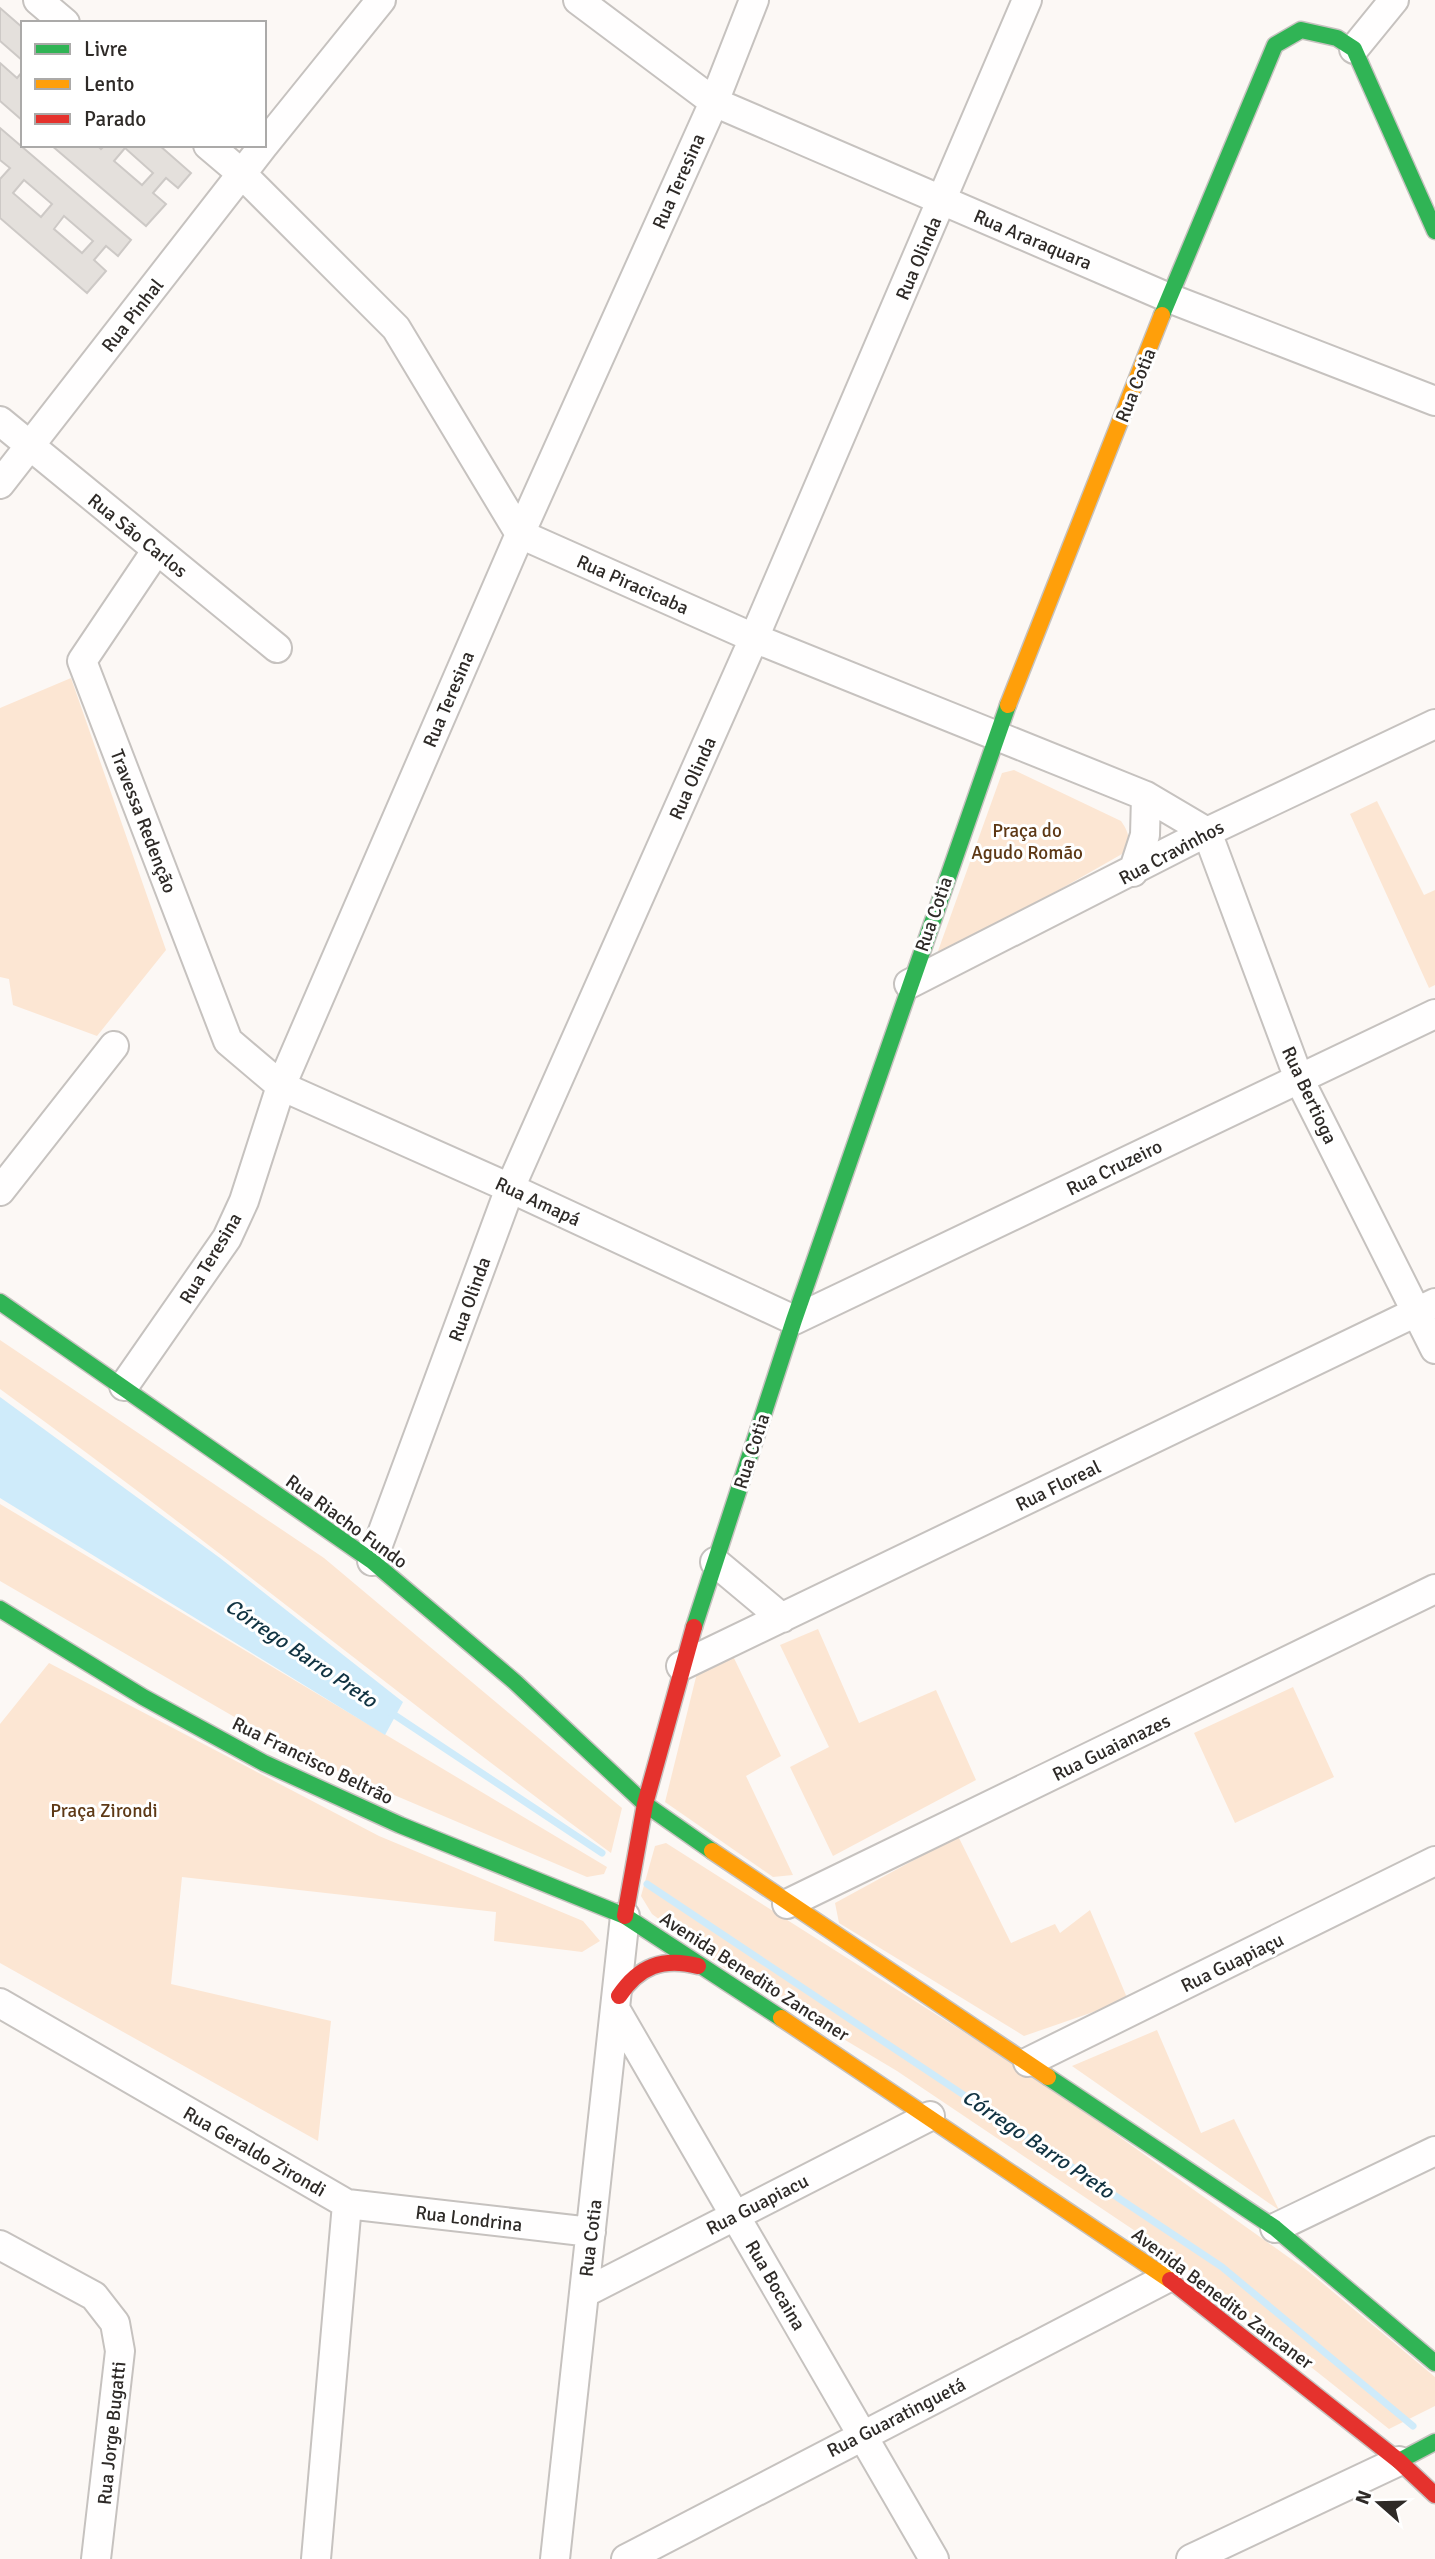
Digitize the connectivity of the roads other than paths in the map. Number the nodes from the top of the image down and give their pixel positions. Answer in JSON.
{"nodes":[{"id":1,"x":38,"y":0,"type":"edge"},
{"id":2,"x":380,"y":0,"type":"edge"},
{"id":3,"x":578,"y":0,"type":"edge"},
{"id":4,"x":754,"y":0,"type":"edge"},
{"id":5,"x":1027,"y":0,"type":"edge"},
{"id":6,"x":1394,"y":0,"type":"edge"},
{"id":7,"x":63,"y":21,"type":"edge"},
{"id":8,"x":1354,"y":49,"type":"junction"},
{"id":9,"x":714,"y":102,"type":"junction"},
{"id":10,"x":266,"y":142,"type":"edge"},
{"id":11,"x":210,"y":147,"type":"edge"},
{"id":12,"x":262,"y":147,"type":"edge"},
{"id":13,"x":241,"y":173,"type":"junction"},
{"id":14,"x":943,"y":200,"type":"junction"},
{"id":15,"x":1435,"y":231,"type":"edge"},
{"id":16,"x":1169,"y":299,"type":"junction"},
{"id":17,"x":1435,"y":401,"type":"edge"},
{"id":18,"x":0,"y":421,"type":"edge"},
{"id":19,"x":30,"y":446,"type":"junction"},
{"id":20,"x":0,"y":484,"type":"edge"},
{"id":21,"x":520,"y":534,"type":"junction"},
{"id":22,"x":156,"y":551,"type":"junction"},
{"id":23,"x":754,"y":638,"type":"junction"},
{"id":24,"x":278,"y":648,"type":"dead end"},
{"id":25,"x":1435,"y":724,"type":"edge"},
{"id":26,"x":996,"y":734,"type":"junction"},
{"id":27,"x":1146,"y":796,"type":"junction"},
{"id":28,"x":1207,"y":832,"type":"junction"},
{"id":29,"x":1133,"y":872,"type":"junction"},
{"id":30,"x":909,"y":984,"type":"junction"},
{"id":31,"x":1435,"y":1014,"type":"edge"},
{"id":32,"x":114,"y":1046,"type":"dead end"},
{"id":33,"x":1299,"y":1079,"type":"junction"},
{"id":34,"x":281,"y":1086,"type":"junction"},
{"id":35,"x":510,"y":1188,"type":"junction"},
{"id":36,"x":0,"y":1191,"type":"edge"},
{"id":37,"x":0,"y":1302,"type":"edge"},
{"id":38,"x":1426,"y":1308,"type":"edge"},
{"id":39,"x":794,"y":1320,"type":"junction"},
{"id":40,"x":1435,"y":1349,"type":"edge"},
{"id":41,"x":124,"y":1386,"type":"junction"},
{"id":42,"x":372,"y":1561,"type":"junction"},
{"id":43,"x":715,"y":1562,"type":"junction"},
{"id":44,"x":1435,"y":1589,"type":"edge"},
{"id":45,"x":0,"y":1609,"type":"edge"},
{"id":46,"x":782,"y":1618,"type":"junction"},
{"id":47,"x":681,"y":1666,"type":"junction"},
{"id":48,"x":602,"y":1763,"type":"junction"},
{"id":49,"x":621,"y":1764,"type":"dead end"},
{"id":50,"x":645,"y":1804,"type":"junction"},
{"id":51,"x":1435,"y":1861,"type":"edge"},
{"id":52,"x":787,"y":1904,"type":"junction"},
{"id":53,"x":625,"y":1916,"type":"junction"},
{"id":54,"x":698,"y":1966,"type":"junction"},
{"id":55,"x":0,"y":2003,"type":"edge"},
{"id":56,"x":618,"y":2004,"type":"junction"},
{"id":57,"x":1028,"y":2062,"type":"junction"},
{"id":58,"x":930,"y":2116,"type":"junction"},
{"id":59,"x":1435,"y":2151,"type":"edge"},
{"id":60,"x":346,"y":2204,"type":"junction"},
{"id":61,"x":736,"y":2215,"type":"junction"},
{"id":62,"x":1275,"y":2228,"type":"junction"},
{"id":63,"x":591,"y":2232,"type":"junction"},
{"id":64,"x":0,"y":2245,"type":"edge"},
{"id":65,"x":1167,"y":2278,"type":"junction"},
{"id":66,"x":584,"y":2293,"type":"junction"},
{"id":67,"x":1435,"y":2363,"type":"edge"},
{"id":68,"x":862,"y":2434,"type":"junction"},
{"id":69,"x":1435,"y":2442,"type":"edge"},
{"id":70,"x":1399,"y":2461,"type":"junction"},
{"id":71,"x":1435,"y":2495,"type":"edge"},
{"id":72,"x":96,"y":2559,"type":"edge"},
{"id":73,"x":316,"y":2559,"type":"edge"},
{"id":74,"x":555,"y":2559,"type":"edge"},
{"id":75,"x":626,"y":2559,"type":"edge"},
{"id":76,"x":934,"y":2559,"type":"edge"},
{"id":77,"x":1191,"y":2559,"type":"edge"}],
"edges":[{"from":1,"to":7,"type":"street"},
{"from":2,"to":10,"type":"street","name":"Rua Pinhal"},
{"from":3,"to":9,"type":"street","name":"Rua Araraquara"},
{"from":4,"to":9,"type":"street","name":"Rua Teresina"},
{"from":5,"to":14,"type":"street","name":"Rua Olinda"},
{"from":6,"to":8,"type":"street"},
{"from":8,"to":15,"type":"main road"},
{"from":8,"to":16,"type":"main road","name":"Rua Cotia"},
{"from":9,"to":14,"type":"street","name":"Rua Araraquara"},
{"from":9,"to":21,"type":"street","name":"Rua Teresina"},
{"from":11,"to":13,"type":"street"},
{"from":12,"to":13,"type":"street","name":"Rua Pinhal"},
{"from":13,"to":19,"type":"street","name":"Rua Pinhal"},
{"from":13,"to":21,"type":"street"},
{"from":14,"to":16,"type":"street","name":"Rua Araraquara"},
{"from":14,"to":23,"type":"street","name":"Rua Olinda"},
{"from":16,"to":17,"type":"street","name":"Rua Araraquara"},
{"from":16,"to":26,"type":"main road","name":"Rua Cotia"},
{"from":18,"to":19,"type":"street","name":"Rua São Carlos"},
{"from":19,"to":20,"type":"street","name":"Rua Pinhal"},
{"from":19,"to":22,"type":"street","name":"Rua São Carlos"},
{"from":21,"to":23,"type":"street","name":"Rua Piracicaba"},
{"from":21,"to":34,"type":"street","name":"Rua Teresina"},
{"from":22,"to":24,"type":"street","name":"Rua São Carlos"},
{"from":22,"to":34,"type":"street","name":"Travessa Redenção"},
{"from":23,"to":26,"type":"street","name":"Rua Piracicaba"},
{"from":23,"to":35,"type":"street","name":"Rua Olinda"},
{"from":25,"to":28,"type":"street","name":"Rua Cravinhos"},
{"from":26,"to":27,"type":"street","name":"Rua Piracicaba"},
{"from":26,"to":30,"type":"main road","name":"Rua Cotia"},
{"from":27,"to":28,"type":"street","name":"Rua Piracicaba"},
{"from":27,"to":29,"type":"street"},
{"from":28,"to":29,"type":"street","name":"Rua Cravinhos"},
{"from":28,"to":33,"type":"street","name":"Rua Bertioga"},
{"from":29,"to":30,"type":"street","name":"Rua Cravinhos"},
{"from":30,"to":39,"type":"main road","name":"Rua Cotia"},
{"from":31,"to":33,"type":"street","name":"Rua Cruzeiro"},
{"from":32,"to":36,"type":"street"},
{"from":33,"to":38,"type":"street","name":"Rua Bertioga"},
{"from":33,"to":39,"type":"street","name":"Rua Cruzeiro"},
{"from":34,"to":35,"type":"street","name":"Rua Amapá"},
{"from":34,"to":41,"type":"street","name":"Rua Teresina"},
{"from":35,"to":39,"type":"street","name":"Rua Amapá"},
{"from":35,"to":42,"type":"street","name":"Rua Olinda"},
{"from":37,"to":41,"type":"main road","name":"Rua Riacho Fundo"},
{"from":38,"to":40,"type":"street","name":"Rua Bertioga"},
{"from":38,"to":46,"type":"street","name":"Rua Floreal"},
{"from":39,"to":43,"type":"main road","name":"Rua Cotia"},
{"from":41,"to":42,"type":"main road","name":"Rua Riacho Fundo"},
{"from":42,"to":48,"type":"main road","name":"Rua Riacho Fundo"},
{"from":43,"to":46,"type":"street"},
{"from":43,"to":47,"type":"main road","name":"Rua Cotia"},
{"from":44,"to":52,"type":"street","name":"Rua Guaianazes"},
{"from":45,"to":53,"type":"main road","name":"Rua Francisco Beltrão"},
{"from":46,"to":47,"type":"street","name":"Rua Floreal"},
{"from":47,"to":50,"type":"main road","name":"Rua Cotia"},
{"from":48,"to":49,"type":"main road"},
{"from":48,"to":50,"type":"main road","name":"Rua Riacho Fundo"},
{"from":50,"to":52,"type":"main road"},
{"from":50,"to":53,"type":"main road","name":"Rua Cotia"},
{"from":51,"to":57,"type":"street","name":"Rua Guapiaçu"},
{"from":52,"to":57,"type":"main road"},
{"from":53,"to":54,"type":"main road","name":"Avenida Benedito Zancaner"},
{"from":53,"to":56,"type":"street","name":"Rua Cotia"},
{"from":54,"to":56,"type":"main road"},
{"from":54,"to":58,"type":"main road","name":"Avenida Benedito Zancaner"},
{"from":55,"to":60,"type":"street","name":"Rua Geraldo Zirondi"},
{"from":56,"to":61,"type":"street","name":"Rua Bocaina"},
{"from":56,"to":63,"type":"street","name":"Rua Cotia"},
{"from":57,"to":62,"type":"main road"},
{"from":58,"to":61,"type":"street","name":"Rua Guapiacu"},
{"from":58,"to":65,"type":"main road","name":"Avenida Benedito Zancaner"},
{"from":59,"to":62,"type":"street"},
{"from":60,"to":63,"type":"street","name":"Rua Londrina"},
{"from":60,"to":73,"type":"street","name":"Rua Geraldo Zirondi"},
{"from":61,"to":66,"type":"street","name":"Rua Guapiacu"},
{"from":61,"to":68,"type":"street","name":"Rua Bocaina"},
{"from":62,"to":67,"type":"main road"},
{"from":63,"to":66,"type":"street","name":"Rua Cotia"},
{"from":64,"to":72,"type":"street","name":"Rua Jorge Bugatti"},
{"from":65,"to":68,"type":"street","name":"Rua Guaratinguetá"},
{"from":65,"to":70,"type":"main road","name":"Avenida Benedito Zancaner"},
{"from":66,"to":74,"type":"street","name":"Rua Cotia"},
{"from":68,"to":75,"type":"street","name":"Rua Guaratinguetá"},
{"from":68,"to":76,"type":"street","name":"Rua Bocaina"},
{"from":69,"to":70,"type":"main road"},
{"from":70,"to":71,"type":"main road","name":"Avenida Benedito Zancaner"},
{"from":70,"to":77,"type":"street"}]}
